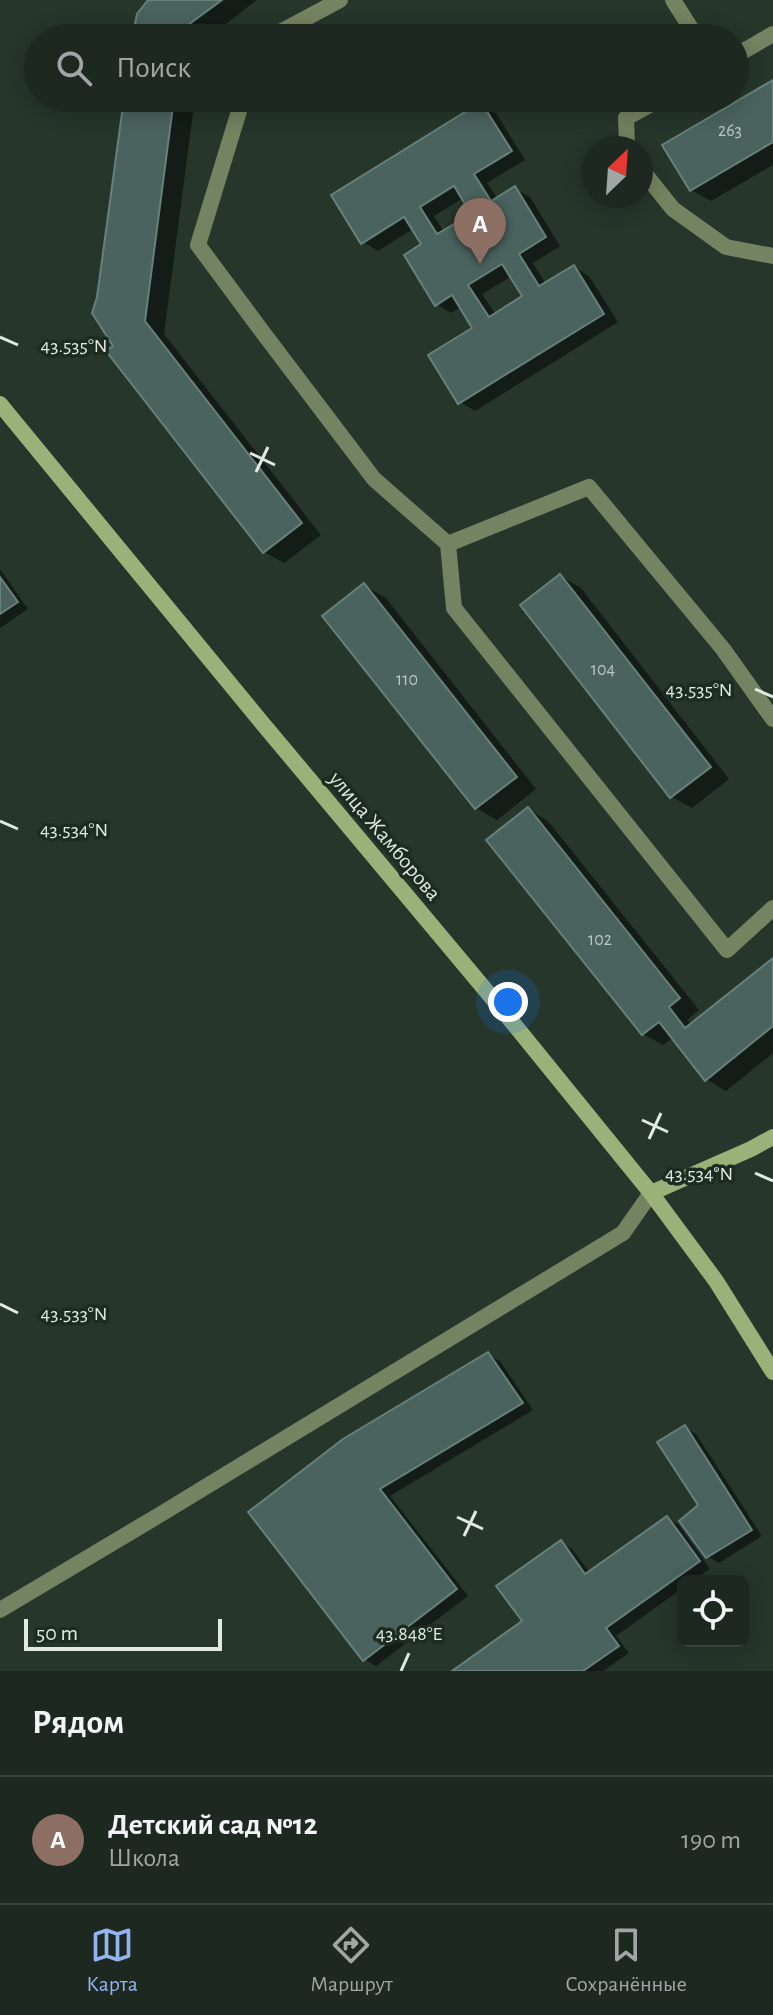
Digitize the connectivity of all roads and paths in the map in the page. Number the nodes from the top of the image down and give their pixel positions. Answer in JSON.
{"nodes":[{"id":1,"x":340,"y":0,"type":"edge"},
{"id":2,"x":673,"y":0,"type":"edge"},
{"id":3,"x":295,"y":24,"type":"edge"},
{"id":4,"x":688,"y":24,"type":"edge"},
{"id":5,"x":773,"y":34,"type":"edge"},
{"id":6,"x":749,"y":48,"type":"edge"},
{"id":7,"x":239,"y":112,"type":"edge"},
{"id":8,"x":637,"y":112,"type":"edge"},
{"id":9,"x":627,"y":136,"type":"edge"},
{"id":10,"x":653,"y":184,"type":"edge"},
{"id":11,"x":773,"y":256,"type":"edge"},
{"id":12,"x":0,"y":404,"type":"edge"},
{"id":13,"x":448,"y":544,"type":"junction"},
{"id":14,"x":773,"y":719,"type":"edge"},
{"id":15,"x":773,"y":908,"type":"edge"},
{"id":16,"x":773,"y":1137,"type":"edge"},
{"id":17,"x":651,"y":1193,"type":"junction"},
{"id":18,"x":773,"y":1372,"type":"edge"},
{"id":19,"x":0,"y":1610,"type":"edge"}],
"edges":[{"from":1,"to":3,"type":"lane"},
{"from":2,"to":4,"type":"lane"},
{"from":5,"to":6,"type":"lane"},
{"from":7,"to":13,"type":"lane"},
{"from":8,"to":9,"type":"lane"},
{"from":10,"to":11,"type":"lane"},
{"from":12,"to":17,"type":"street","name":"улица Жамборова"},
{"from":13,"to":14,"type":"lane"},
{"from":13,"to":15,"type":"lane"},
{"from":16,"to":17,"type":"street"},
{"from":17,"to":18,"type":"street","name":"улица Жамборова"},
{"from":17,"to":19,"type":"lane"}]}
